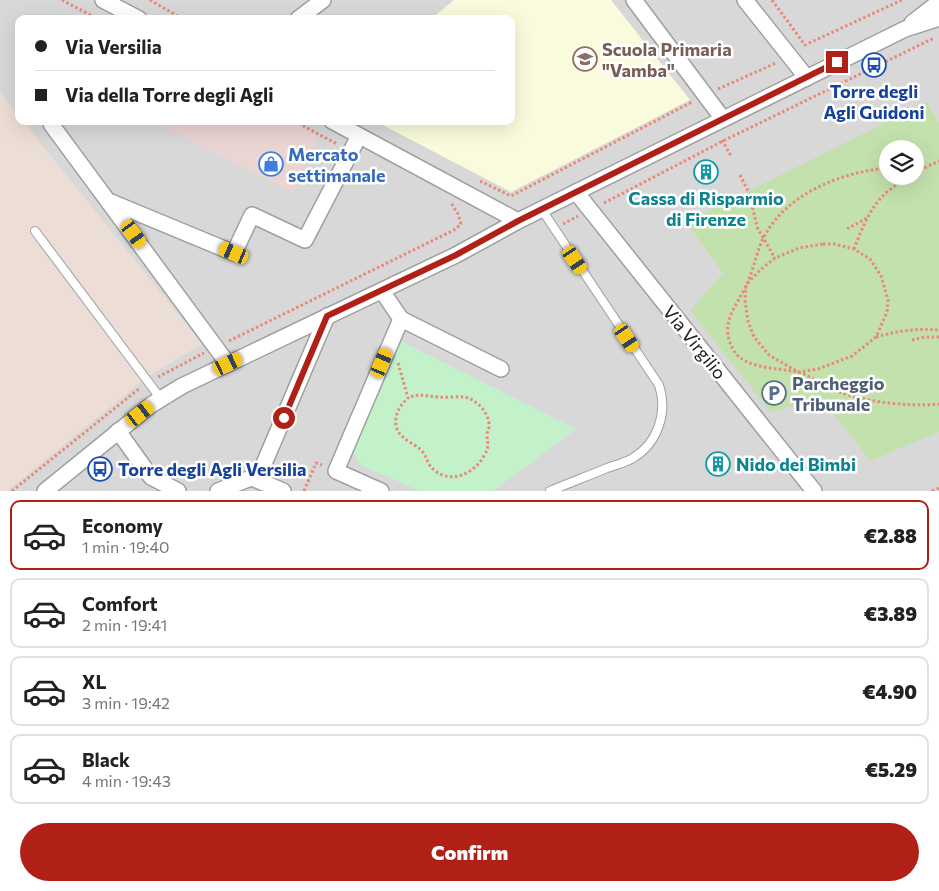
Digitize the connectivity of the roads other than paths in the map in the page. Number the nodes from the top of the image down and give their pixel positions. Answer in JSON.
{"nodes":[{"id":1,"x":103,"y":0,"type":"edge"},
{"id":2,"x":323,"y":0,"type":"edge"},
{"id":3,"x":634,"y":0,"type":"edge"},
{"id":4,"x":745,"y":0,"type":"edge"},
{"id":5,"x":939,"y":2,"type":"edge"},
{"id":6,"x":131,"y":15,"type":"edge"},
{"id":7,"x":303,"y":15,"type":"edge"},
{"id":8,"x":939,"y":18,"type":"edge"},
{"id":9,"x":905,"y":29,"type":"junction"},
{"id":10,"x":807,"y":78,"type":"junction"},
{"id":11,"x":719,"y":122,"type":"junction"},
{"id":12,"x":53,"y":125,"type":"edge"},
{"id":13,"x":339,"y":125,"type":"edge"},
{"id":14,"x":359,"y":136,"type":"junction"},
{"id":15,"x":576,"y":192,"type":"junction"},
{"id":16,"x":111,"y":202,"type":"junction"},
{"id":17,"x":542,"y":210,"type":"junction"},
{"id":18,"x":518,"y":221,"type":"junction"},
{"id":19,"x":35,"y":231,"type":"dead end"},
{"id":20,"x":382,"y":291,"type":"junction"},
{"id":21,"x":327,"y":316,"type":"junction"},
{"id":22,"x":401,"y":319,"type":"junction"},
{"id":23,"x":228,"y":364,"type":"junction"},
{"id":24,"x":501,"y":369,"type":"dead end"},
{"id":25,"x":161,"y":399,"type":"junction"},
{"id":26,"x":118,"y":431,"type":"junction"},
{"id":27,"x":257,"y":480,"type":"junction"},
{"id":28,"x":45,"y":491,"type":"edge"},
{"id":29,"x":178,"y":491,"type":"edge"},
{"id":30,"x":218,"y":491,"type":"edge"},
{"id":31,"x":283,"y":491,"type":"edge"},
{"id":32,"x":381,"y":491,"type":"edge"},
{"id":33,"x":550,"y":491,"type":"edge"},
{"id":34,"x":814,"y":491,"type":"edge"}],
"edges":[{"from":1,"to":6,"type":"street"},
{"from":2,"to":7,"type":"street"},
{"from":3,"to":11,"type":"street"},
{"from":4,"to":10,"type":"street"},
{"from":5,"to":9,"type":"street"},
{"from":8,"to":9,"type":"street"},
{"from":9,"to":10,"type":"street"},
{"from":10,"to":11,"type":"street"},
{"from":11,"to":15,"type":"street"},
{"from":12,"to":16,"type":"street"},
{"from":13,"to":14,"type":"street"},
{"from":14,"to":16,"type":"street"},
{"from":14,"to":18,"type":"street"},
{"from":15,"to":17,"type":"street"},
{"from":15,"to":34,"type":"street","name":"Via Virgilio"},
{"from":16,"to":23,"type":"street"},
{"from":17,"to":18,"type":"street"},
{"from":17,"to":33,"type":"lane"},
{"from":18,"to":20,"type":"street"},
{"from":19,"to":25,"type":"lane"},
{"from":20,"to":21,"type":"street"},
{"from":20,"to":22,"type":"street"},
{"from":21,"to":23,"type":"street"},
{"from":21,"to":27,"type":"street"},
{"from":22,"to":24,"type":"street"},
{"from":22,"to":32,"type":"street"},
{"from":23,"to":25,"type":"street"},
{"from":25,"to":26,"type":"street"},
{"from":26,"to":28,"type":"street"},
{"from":26,"to":29,"type":"street"},
{"from":27,"to":30,"type":"street"},
{"from":27,"to":31,"type":"street"}]}
